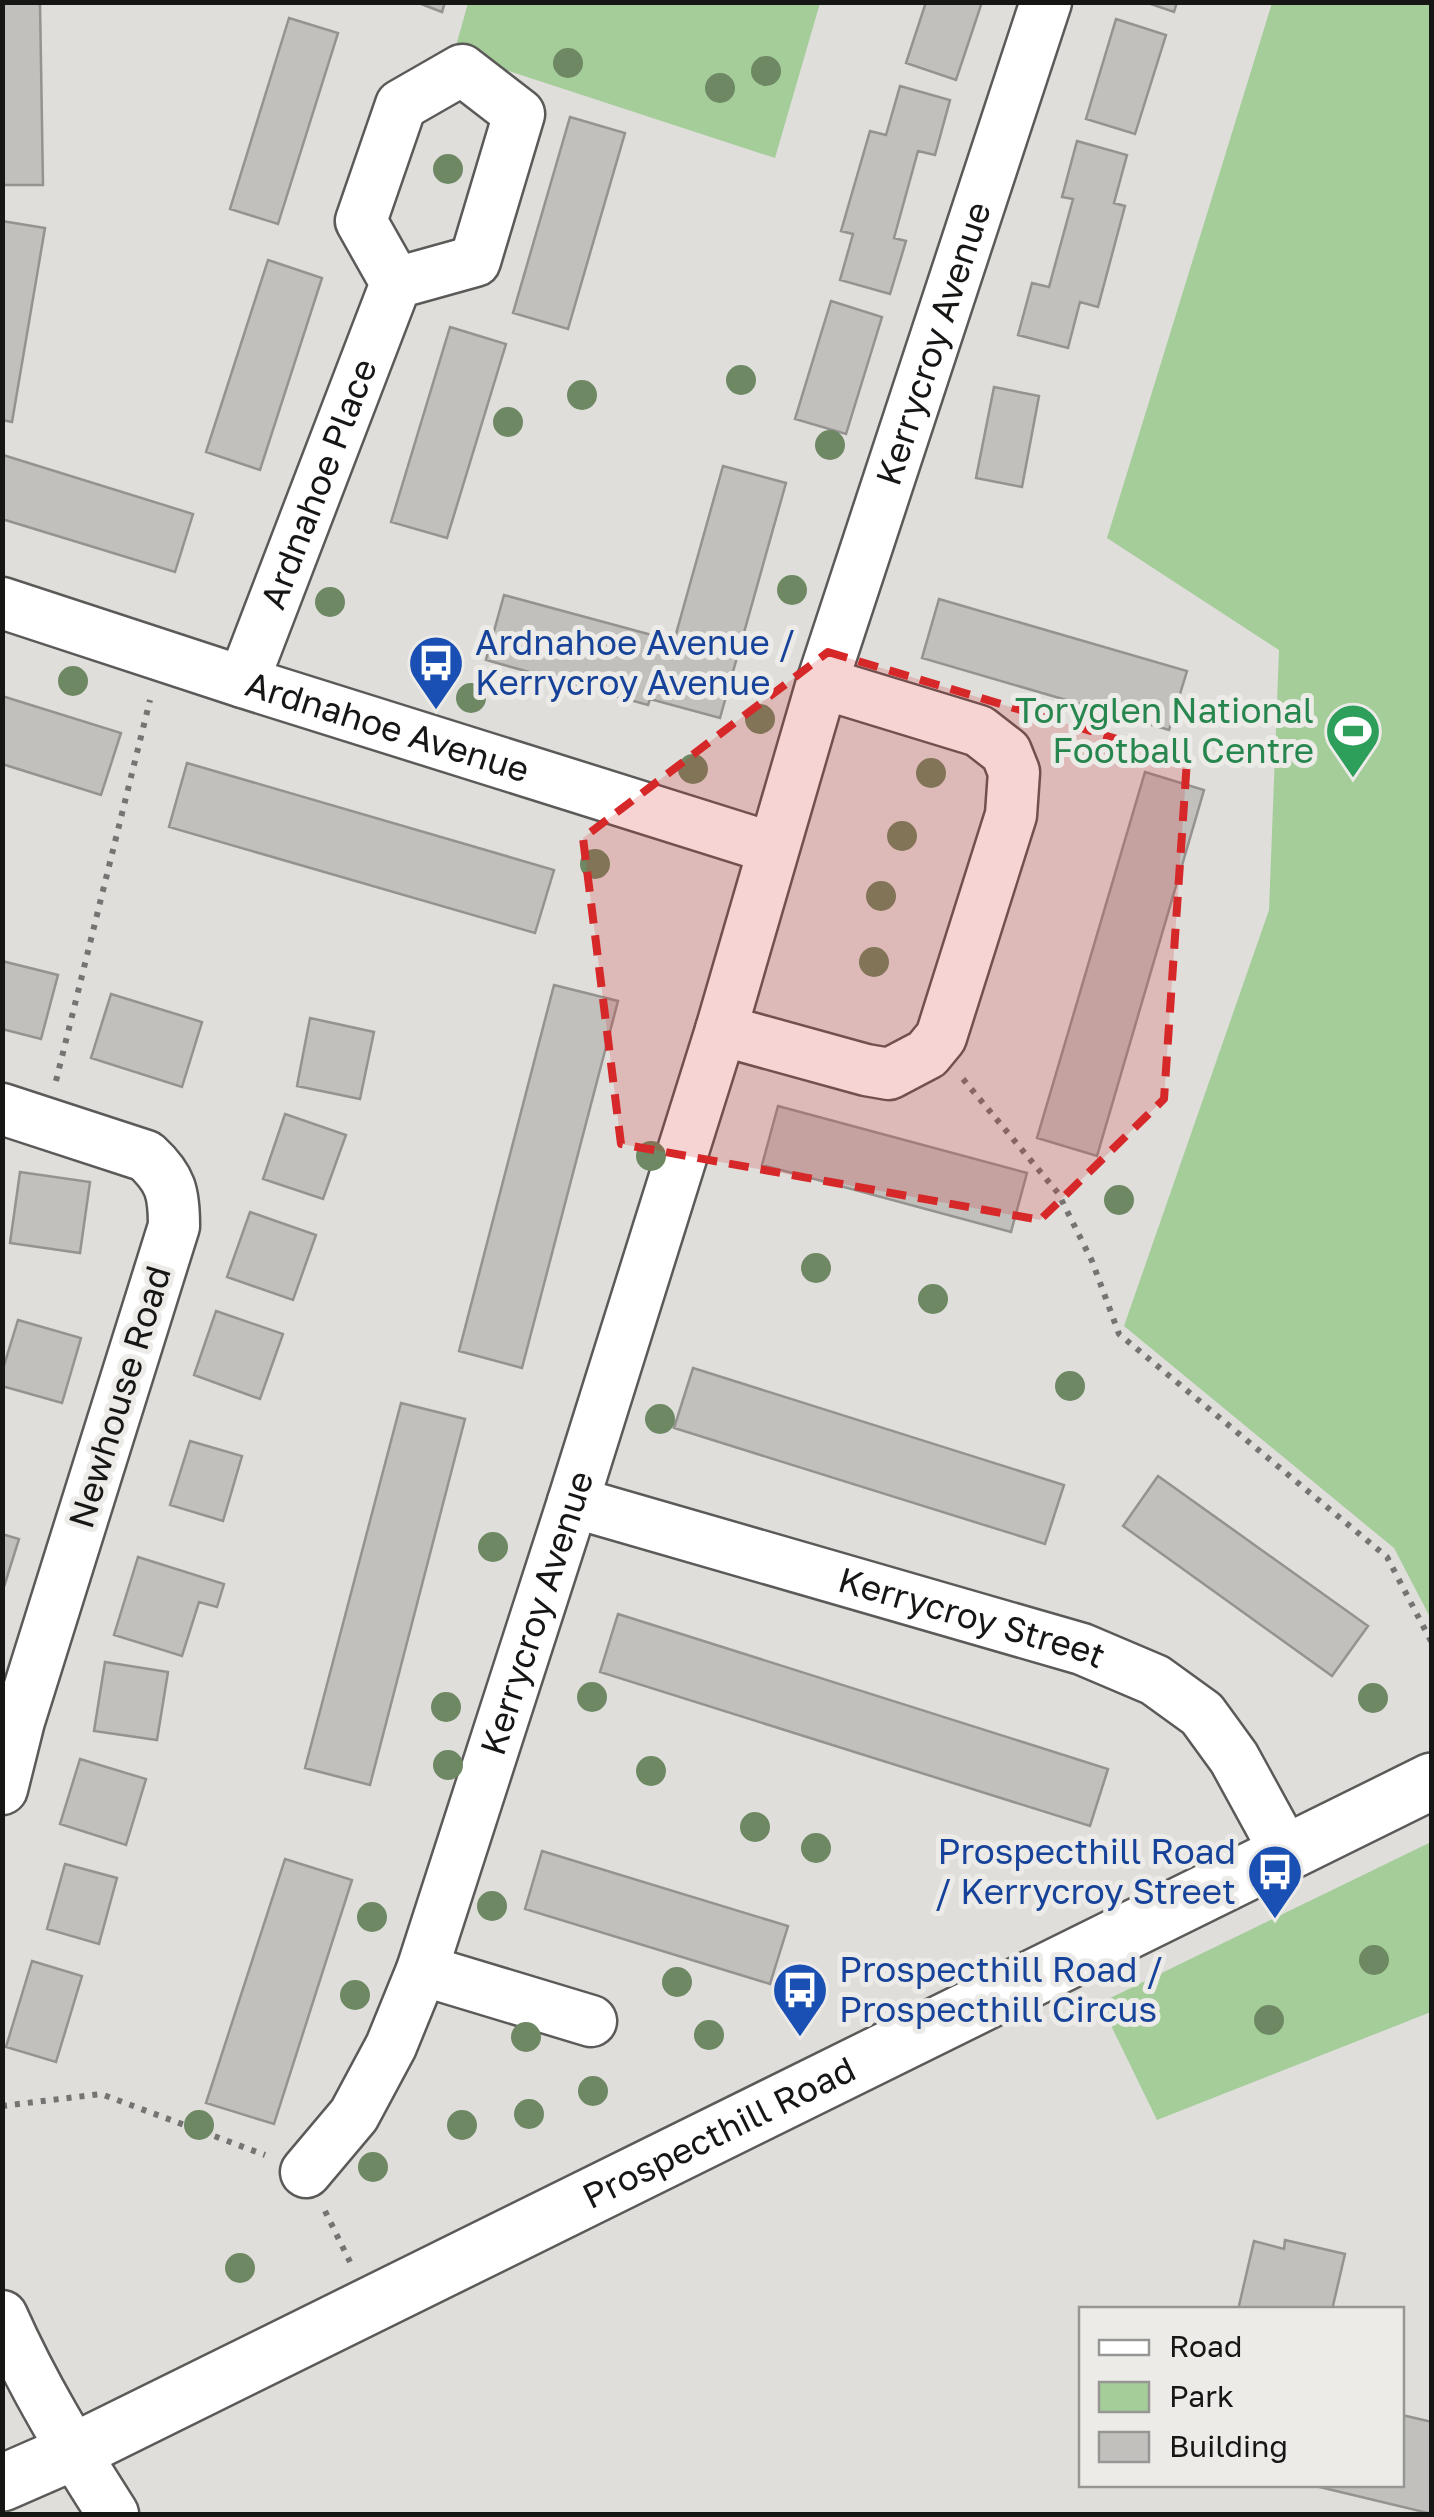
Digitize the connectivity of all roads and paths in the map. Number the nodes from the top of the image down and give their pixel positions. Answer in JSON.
{"nodes":[{"id":1,"x":1046,"y":2,"type":"edge"},
{"id":2,"x":396,"y":283,"type":"dead end"},
{"id":3,"x":2,"y":603,"type":"edge"},
{"id":4,"x":161,"y":655,"type":"junction"},
{"id":5,"x":243,"y":682,"type":"junction"},
{"id":6,"x":822,"y":683,"type":"junction"},
{"id":7,"x":772,"y":848,"type":"junction"},
{"id":8,"x":721,"y":1030,"type":"junction"},
{"id":9,"x":934,"y":1045,"type":"junction"},
{"id":10,"x":24,"y":1116,"type":"edge"},
{"id":11,"x":574,"y":1502,"type":"junction"},
{"id":12,"x":1432,"y":1643,"type":"edge"},
{"id":13,"x":1432,"y":1781,"type":"edge"},
{"id":14,"x":2,"y":1789,"type":"edge"},
{"id":15,"x":1286,"y":1854,"type":"junction"},
{"id":16,"x":422,"y":1970,"type":"junction"},
{"id":17,"x":591,"y":2021,"type":"dead end"},
{"id":18,"x":2,"y":2106,"type":"edge"},
{"id":19,"x":306,"y":2172,"type":"junction"},
{"id":20,"x":371,"y":2304,"type":"junction"},
{"id":21,"x":2,"y":2316,"type":"edge"},
{"id":22,"x":73,"y":2452,"type":"junction"},
{"id":23,"x":2,"y":2482,"type":"edge"},
{"id":24,"x":113,"y":2514,"type":"edge"}],
"edges":[{"from":1,"to":6,"type":"street","name":"Kerrycroy Avenue"},
{"from":2,"to":5,"type":"street","name":"Ardnahoe Place"},
{"from":3,"to":4,"type":"street","name":"Ardnahoe Avenue"},
{"from":4,"to":5,"type":"street","name":"Ardnahoe Avenue"},
{"from":4,"to":10,"type":"path"},
{"from":5,"to":7,"type":"street","name":"Ardnahoe Avenue"},
{"from":6,"to":7,"type":"street","name":"Kerrycroy Avenue"},
{"from":6,"to":9,"type":"street"},
{"from":7,"to":8,"type":"street","name":"Kerrycroy Avenue"},
{"from":8,"to":9,"type":"street"},
{"from":8,"to":11,"type":"street","name":"Kerrycroy Avenue"},
{"from":9,"to":12,"type":"path"},
{"from":10,"to":14,"type":"street","name":"Newhouse Road"},
{"from":11,"to":15,"type":"street","name":"Kerrycroy Street"},
{"from":11,"to":16,"type":"street","name":"Kerrycroy Avenue"},
{"from":13,"to":15,"type":"main road","name":"Prospecthill Road"},
{"from":15,"to":20,"type":"main road","name":"Prospecthill Road"},
{"from":16,"to":17,"type":"street"},
{"from":16,"to":19,"type":"street","name":"Kerrycroy Avenue"},
{"from":18,"to":19,"type":"path"},
{"from":19,"to":20,"type":"path"},
{"from":20,"to":22,"type":"main road","name":"Prospecthill Road"},
{"from":21,"to":22,"type":"street"},
{"from":22,"to":23,"type":"main road","name":"Prospecthill Road"},
{"from":22,"to":24,"type":"street"}]}
